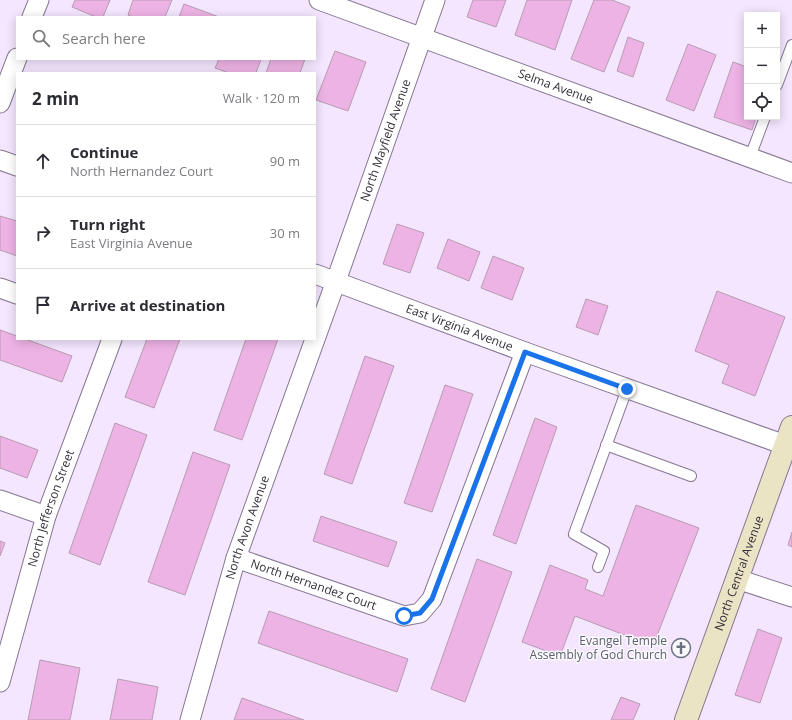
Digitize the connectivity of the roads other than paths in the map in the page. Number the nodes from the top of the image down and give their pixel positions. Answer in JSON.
{"nodes":[{"id":1,"x":39,"y":0,"type":"edge"},
{"id":2,"x":319,"y":0,"type":"edge"},
{"id":3,"x":435,"y":0,"type":"edge"},
{"id":4,"x":32,"y":16,"type":"edge"},
{"id":5,"x":422,"y":38,"type":"junction"},
{"id":6,"x":792,"y":45,"type":"edge"},
{"id":7,"x":16,"y":60,"type":"edge"},
{"id":8,"x":777,"y":84,"type":"edge"},
{"id":9,"x":0,"y":103,"type":"edge"},
{"id":10,"x":764,"y":120,"type":"edge"},
{"id":11,"x":750,"y":157,"type":"junction"},
{"id":12,"x":0,"y":160,"type":"edge"},
{"id":13,"x":16,"y":166,"type":"edge"},
{"id":14,"x":792,"y":173,"type":"edge"},
{"id":15,"x":316,"y":274,"type":"edge"},
{"id":16,"x":336,"y":282,"type":"junction"},
{"id":17,"x":0,"y":288,"type":"edge"},
{"id":18,"x":16,"y":294,"type":"edge"},
{"id":19,"x":316,"y":337,"type":"edge"},
{"id":20,"x":112,"y":340,"type":"edge"},
{"id":21,"x":315,"y":340,"type":"edge"},
{"id":22,"x":525,"y":352,"type":"junction"},
{"id":23,"x":627,"y":389,"type":"junction"},
{"id":24,"x":789,"y":436,"type":"edge"},
{"id":25,"x":606,"y":445,"type":"junction"},
{"id":26,"x":691,"y":476,"type":"dead end"},
{"id":27,"x":0,"y":500,"type":"edge"},
{"id":28,"x":46,"y":516,"type":"junction"},
{"id":29,"x":236,"y":558,"type":"junction"},
{"id":30,"x":598,"y":568,"type":"dead end"},
{"id":31,"x":737,"y":578,"type":"junction"},
{"id":32,"x":792,"y":597,"type":"edge"},
{"id":33,"x":0,"y":682,"type":"edge"},
{"id":34,"x":190,"y":720,"type":"edge"},
{"id":35,"x":686,"y":720,"type":"edge"}],
"edges":[{"from":1,"to":4,"type":"street"},
{"from":2,"to":5,"type":"street","name":"Selma Avenue"},
{"from":3,"to":5,"type":"street","name":"North Mayfield Avenue"},
{"from":5,"to":11,"type":"street","name":"Selma Avenue"},
{"from":5,"to":16,"type":"street","name":"North Mayfield Avenue"},
{"from":6,"to":8,"type":"lane"},
{"from":7,"to":9,"type":"street"},
{"from":10,"to":11,"type":"lane"},
{"from":11,"to":14,"type":"street","name":"Selma Avenue"},
{"from":12,"to":13,"type":"street"},
{"from":15,"to":16,"type":"street","name":"East Virginia Avenue"},
{"from":16,"to":19,"type":"street","name":"North Avon Avenue"},
{"from":16,"to":22,"type":"street","name":"East Virginia Avenue"},
{"from":17,"to":18,"type":"street"},
{"from":20,"to":28,"type":"street","name":"North Jefferson Street"},
{"from":21,"to":29,"type":"street","name":"North Avon Avenue"},
{"from":22,"to":23,"type":"street","name":"East Virginia Avenue"},
{"from":22,"to":29,"type":"street","name":"North Hernandez Court"},
{"from":23,"to":24,"type":"street","name":"East Virginia Avenue"},
{"from":23,"to":25,"type":"lane"},
{"from":24,"to":31,"type":"street","name":"North Central Avenue"},
{"from":25,"to":26,"type":"lane"},
{"from":25,"to":30,"type":"lane"},
{"from":27,"to":28,"type":"street"},
{"from":28,"to":33,"type":"street","name":"North Jefferson Street"},
{"from":29,"to":34,"type":"street","name":"North Avon Avenue"},
{"from":31,"to":32,"type":"street"},
{"from":31,"to":35,"type":"street","name":"North Central Avenue"}]}
